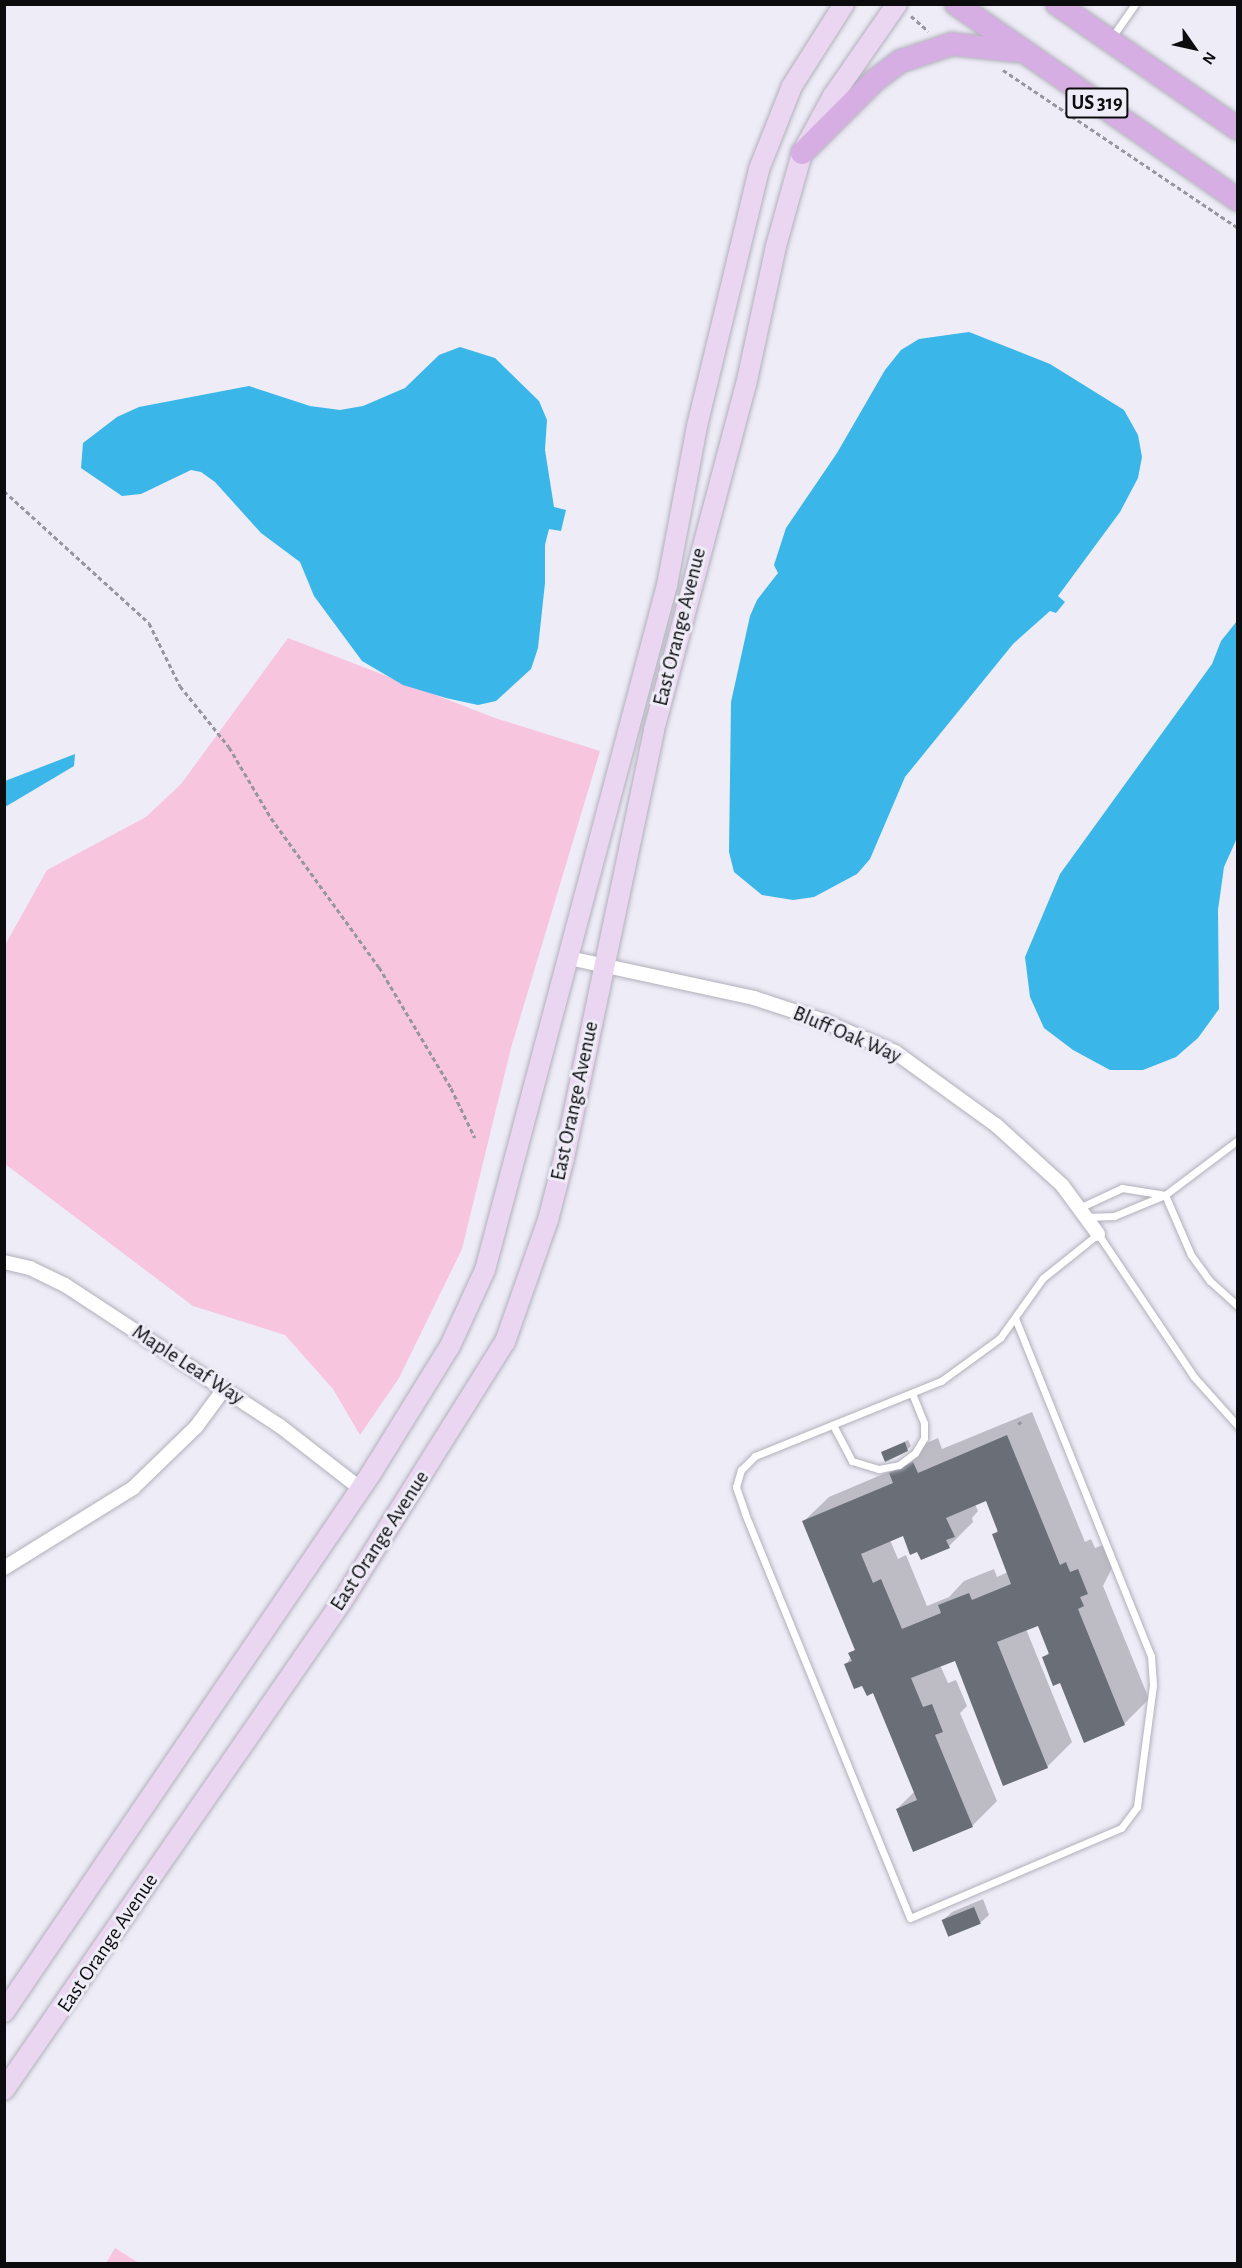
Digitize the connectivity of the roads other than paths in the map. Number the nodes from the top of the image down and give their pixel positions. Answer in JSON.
{"nodes":[{"id":1,"x":844,"y":4,"type":"edge"},
{"id":2,"x":897,"y":4,"type":"edge"},
{"id":3,"x":956,"y":4,"type":"edge"},
{"id":4,"x":1057,"y":4,"type":"edge"},
{"id":5,"x":1135,"y":4,"type":"edge"},
{"id":6,"x":1110,"y":41,"type":"junction"},
{"id":7,"x":1024,"y":52,"type":"junction"},
{"id":8,"x":1238,"y":129,"type":"edge"},
{"id":9,"x":802,"y":153,"type":"junction"},
{"id":10,"x":1238,"y":200,"type":"edge"},
{"id":11,"x":569,"y":958,"type":"junction"},
{"id":12,"x":604,"y":963,"type":"junction"},
{"id":13,"x":1238,"y":1140,"type":"edge"},
{"id":14,"x":1164,"y":1195,"type":"junction"},
{"id":15,"x":1082,"y":1213,"type":"junction"},
{"id":16,"x":1098,"y":1234,"type":"junction"},
{"id":17,"x":4,"y":1262,"type":"edge"},
{"id":18,"x":1238,"y":1306,"type":"edge"},
{"id":19,"x":1015,"y":1318,"type":"junction"},
{"id":20,"x":224,"y":1389,"type":"junction"},
{"id":21,"x":912,"y":1393,"type":"junction"},
{"id":22,"x":833,"y":1425,"type":"junction"},
{"id":23,"x":1238,"y":1426,"type":"edge"},
{"id":24,"x":361,"y":1489,"type":"junction"},
{"id":25,"x":4,"y":1568,"type":"edge"},
{"id":26,"x":4,"y":2012,"type":"edge"},
{"id":27,"x":4,"y":2090,"type":"edge"}],
"edges":[{"from":1,"to":11,"type":"street","name":"East Orange Avenue"},
{"from":2,"to":9,"type":"street","name":"East Orange Avenue"},
{"from":3,"to":7,"type":"main road","number":"US 319"},
{"from":4,"to":6,"type":"main road","number":"US 319"},
{"from":5,"to":6,"type":"lane"},
{"from":6,"to":8,"type":"main road","number":"US 319"},
{"from":7,"to":9,"type":"main road"},
{"from":7,"to":10,"type":"main road","number":"US 319"},
{"from":9,"to":12,"type":"street","name":"East Orange Avenue"},
{"from":11,"to":12,"type":"street","name":"Bluff Oak Way"},
{"from":11,"to":24,"type":"street","name":"East Orange Avenue"},
{"from":12,"to":15,"type":"street","name":"Bluff Oak Way"},
{"from":12,"to":27,"type":"street","name":"East Orange Avenue"},
{"from":13,"to":14,"type":"lane"},
{"from":14,"to":15,"type":"lane"},
{"from":14,"to":15,"type":"lane"},
{"from":14,"to":18,"type":"lane"},
{"from":15,"to":16,"type":"street","name":"Bluff Oak Way"},
{"from":16,"to":19,"type":"lane"},
{"from":16,"to":23,"type":"lane"},
{"from":17,"to":20,"type":"street","name":"Maple Leaf Way"},
{"from":19,"to":21,"type":"lane"},
{"from":19,"to":22,"type":"lane"},
{"from":20,"to":24,"type":"street","name":"Maple Leaf Way"},
{"from":20,"to":25,"type":"street"},
{"from":21,"to":22,"type":"lane"},
{"from":21,"to":22,"type":"lane"},
{"from":24,"to":26,"type":"street","name":"East Orange Avenue"}]}
